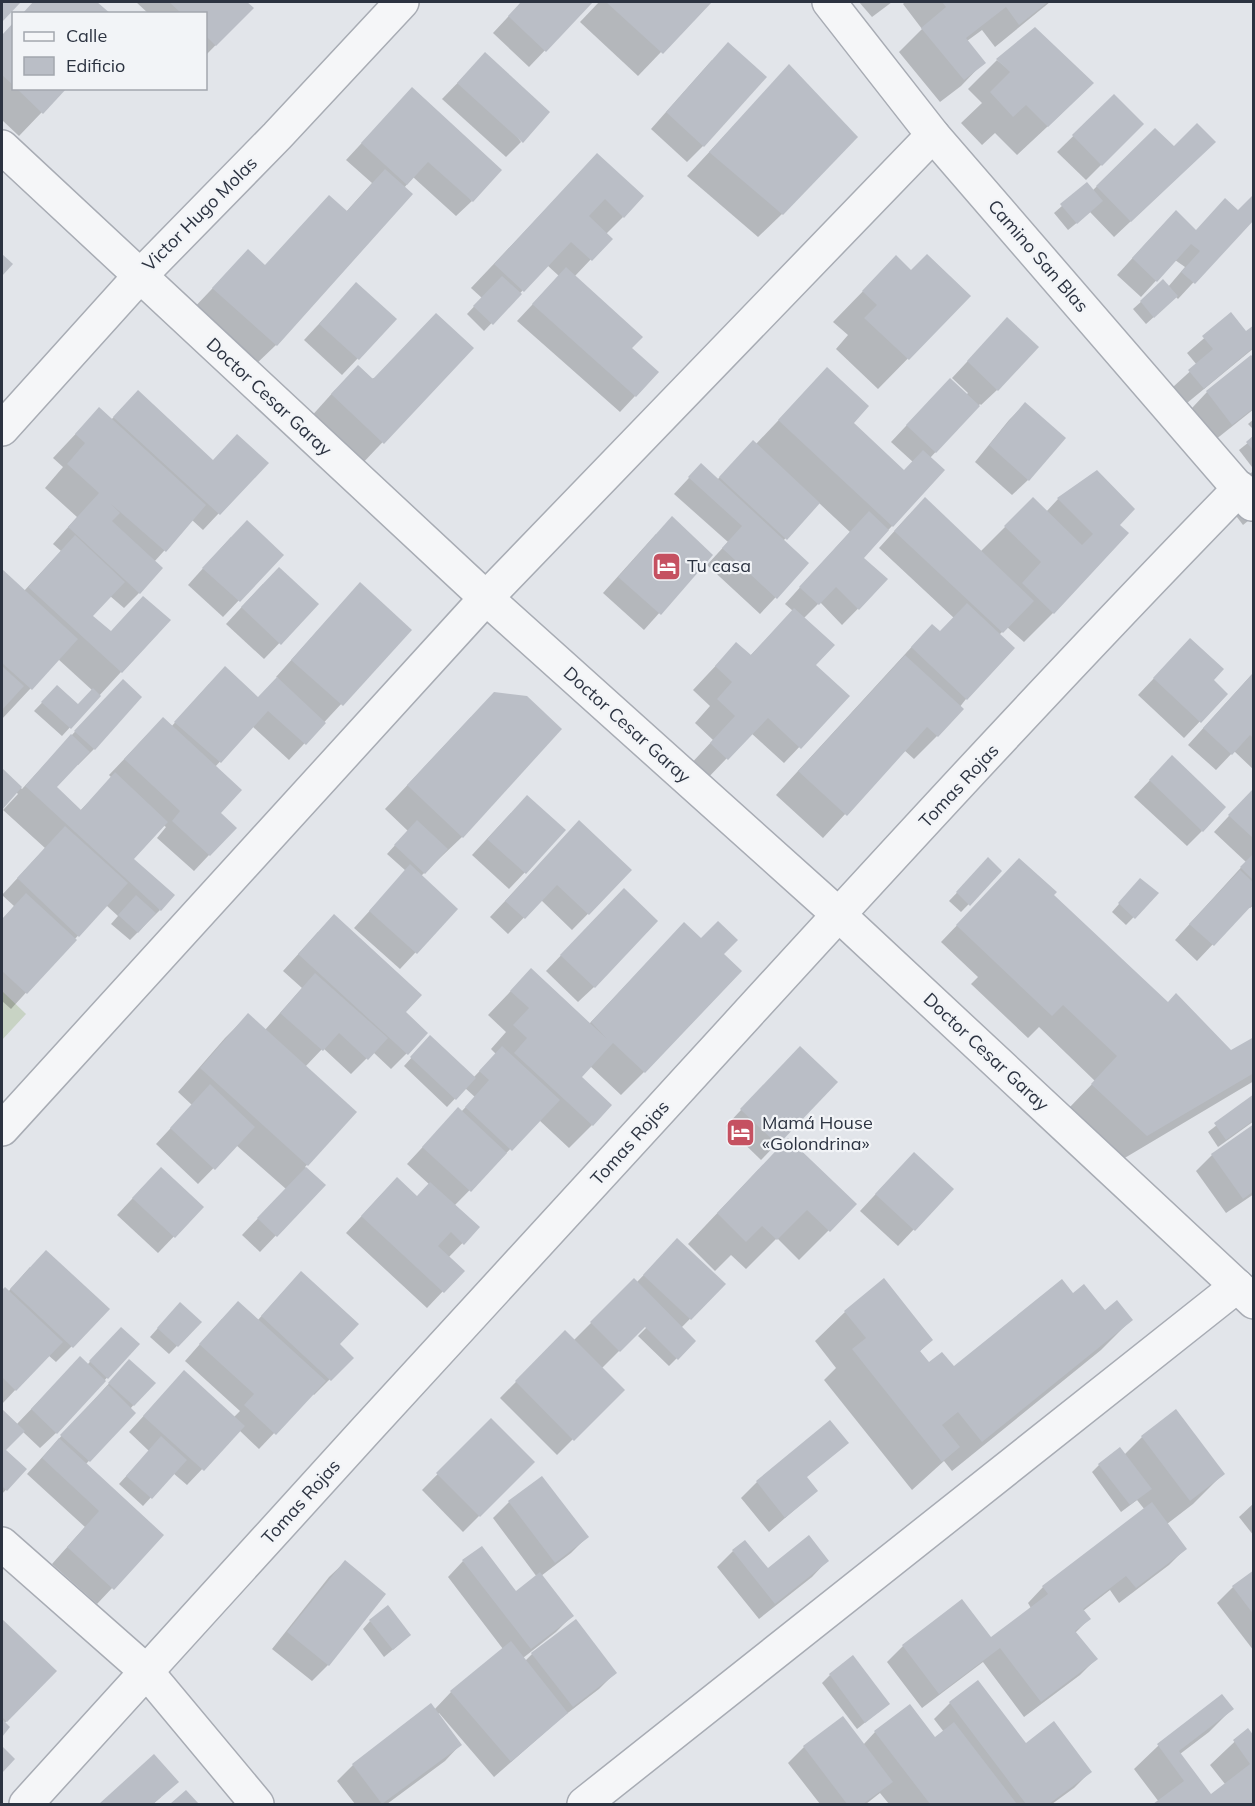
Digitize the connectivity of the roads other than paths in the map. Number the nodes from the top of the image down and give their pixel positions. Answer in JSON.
{"nodes":[{"id":1,"x":402,"y":2,"type":"edge"},
{"id":2,"x":829,"y":2,"type":"edge"},
{"id":3,"x":933,"y":135,"type":"junction"},
{"id":4,"x":2,"y":147,"type":"edge"},
{"id":5,"x":138,"y":277,"type":"junction"},
{"id":6,"x":2,"y":429,"type":"edge"},
{"id":7,"x":1247,"y":497,"type":"edge"},
{"id":8,"x":486,"y":598,"type":"junction"},
{"id":9,"x":839,"y":915,"type":"junction"},
{"id":10,"x":2,"y":1129,"type":"edge"},
{"id":11,"x":1245,"y":1294,"type":"edge"},
{"id":12,"x":2,"y":1544,"type":"edge"},
{"id":13,"x":146,"y":1671,"type":"junction"},
{"id":14,"x":26,"y":1804,"type":"edge"},
{"id":15,"x":257,"y":1804,"type":"edge"},
{"id":16,"x":584,"y":1804,"type":"edge"}],
"edges":[{"from":1,"to":5,"type":"street","name":"Victor Hugo Molas"},
{"from":2,"to":3,"type":"street","name":"Camino San Blas"},
{"from":3,"to":7,"type":"street","name":"Camino San Blas"},
{"from":3,"to":8,"type":"street"},
{"from":4,"to":5,"type":"street","name":"Doctor Cesar Garay"},
{"from":5,"to":6,"type":"street","name":"Victor Hugo Molas"},
{"from":5,"to":8,"type":"street","name":"Doctor Cesar Garay"},
{"from":7,"to":9,"type":"street","name":"Tomas Rojas"},
{"from":8,"to":9,"type":"street","name":"Doctor Cesar Garay"},
{"from":8,"to":10,"type":"street"},
{"from":9,"to":11,"type":"street","name":"Doctor Cesar Garay"},
{"from":9,"to":13,"type":"street","name":"Tomas Rojas"},
{"from":11,"to":16,"type":"street"},
{"from":12,"to":13,"type":"street"},
{"from":13,"to":14,"type":"street","name":"Tomas Rojas"},
{"from":13,"to":15,"type":"street"}]}
